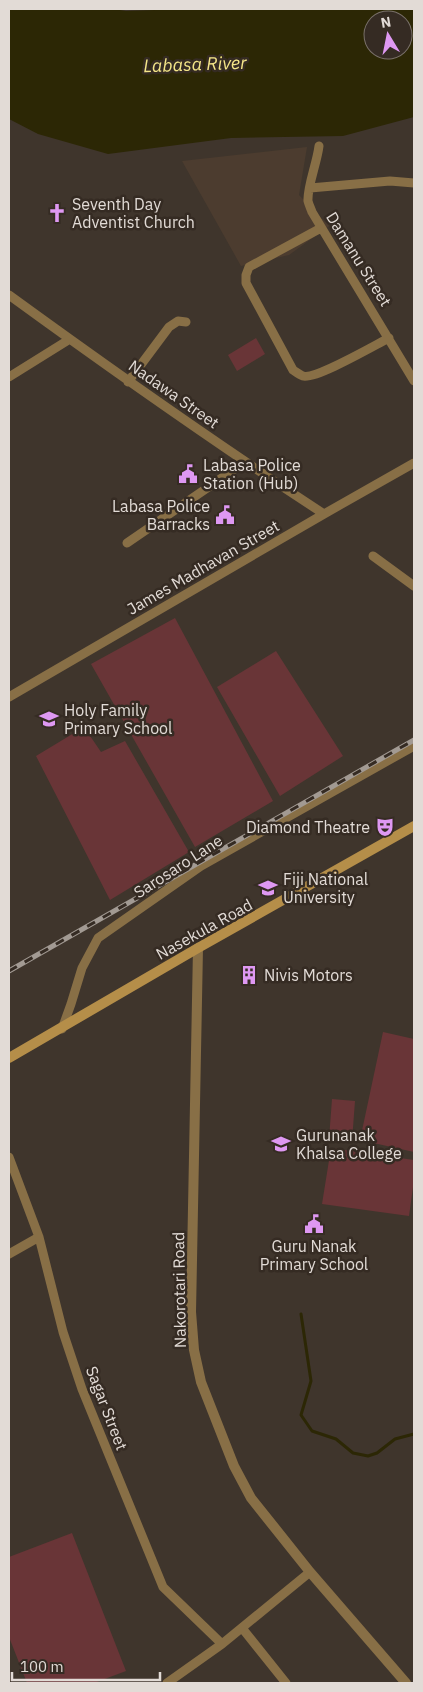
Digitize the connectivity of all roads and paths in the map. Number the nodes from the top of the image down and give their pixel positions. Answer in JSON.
{"nodes":[{"id":1,"x":319,"y":146,"type":"dead end"},
{"id":2,"x":414,"y":183,"type":"edge"},
{"id":3,"x":310,"y":188,"type":"junction"},
{"id":4,"x":321,"y":228,"type":"junction"},
{"id":5,"x":9,"y":295,"type":"edge"},
{"id":6,"x":186,"y":322,"type":"dead end"},
{"id":7,"x":389,"y":338,"type":"junction"},
{"id":8,"x":70,"y":339,"type":"junction"},
{"id":9,"x":9,"y":377,"type":"edge"},
{"id":10,"x":414,"y":381,"type":"edge"},
{"id":11,"x":128,"y":382,"type":"junction"},
{"id":12,"x":245,"y":462,"type":"junction"},
{"id":13,"x":414,"y":463,"type":"edge"},
{"id":14,"x":324,"y":514,"type":"junction"},
{"id":15,"x":127,"y":543,"type":"dead end"},
{"id":16,"x":373,"y":556,"type":"dead end"},
{"id":17,"x":414,"y":586,"type":"edge"},
{"id":18,"x":9,"y":697,"type":"edge"},
{"id":19,"x":414,"y":746,"type":"edge"},
{"id":20,"x":414,"y":826,"type":"edge"},
{"id":21,"x":198,"y":948,"type":"junction"},
{"id":22,"x":62,"y":1029,"type":"junction"},
{"id":23,"x":9,"y":1058,"type":"edge"},
{"id":24,"x":9,"y":1157,"type":"edge"},
{"id":25,"x":39,"y":1237,"type":"junction"},
{"id":26,"x":9,"y":1254,"type":"edge"},
{"id":27,"x":310,"y":1572,"type":"junction"},
{"id":28,"x":242,"y":1628,"type":"junction"},
{"id":29,"x":222,"y":1644,"type":"junction"},
{"id":30,"x":168,"y":1683,"type":"edge"},
{"id":31,"x":286,"y":1683,"type":"edge"},
{"id":32,"x":406,"y":1683,"type":"edge"}],
"edges":[{"from":1,"to":3,"type":"street","name":"Damanu Street"},
{"from":2,"to":3,"type":"street"},
{"from":3,"to":4,"type":"street","name":"Damanu Street"},
{"from":4,"to":7,"type":"street","name":"Damanu Street"},
{"from":4,"to":7,"type":"street"},
{"from":5,"to":8,"type":"street","name":"Nadawa Street"},
{"from":6,"to":11,"type":"street"},
{"from":7,"to":10,"type":"street","name":"Damanu Street"},
{"from":8,"to":9,"type":"street"},
{"from":8,"to":11,"type":"street","name":"Nadawa Street"},
{"from":11,"to":12,"type":"street","name":"Nadawa Street"},
{"from":12,"to":14,"type":"street","name":"Nadawa Street"},
{"from":12,"to":15,"type":"street"},
{"from":13,"to":14,"type":"street","name":"James Madhavan Street"},
{"from":14,"to":18,"type":"street","name":"James Madhavan Street"},
{"from":16,"to":17,"type":"street"},
{"from":19,"to":22,"type":"street","name":"Sarosaro Lane"},
{"from":20,"to":21,"type":"main road","name":"Nasekula Road"},
{"from":21,"to":22,"type":"main road","name":"Nasekula Road"},
{"from":21,"to":27,"type":"street","name":"Nakorotari Road"},
{"from":22,"to":23,"type":"main road","name":"Nasekula Road"},
{"from":24,"to":25,"type":"street","name":"Sagar Street"},
{"from":25,"to":26,"type":"street"},
{"from":25,"to":29,"type":"street","name":"Sagar Street"},
{"from":27,"to":28,"type":"street"},
{"from":27,"to":32,"type":"street","name":"Nakorotari Road"},
{"from":28,"to":29,"type":"street"},
{"from":28,"to":31,"type":"street"},
{"from":29,"to":30,"type":"street"}]}
